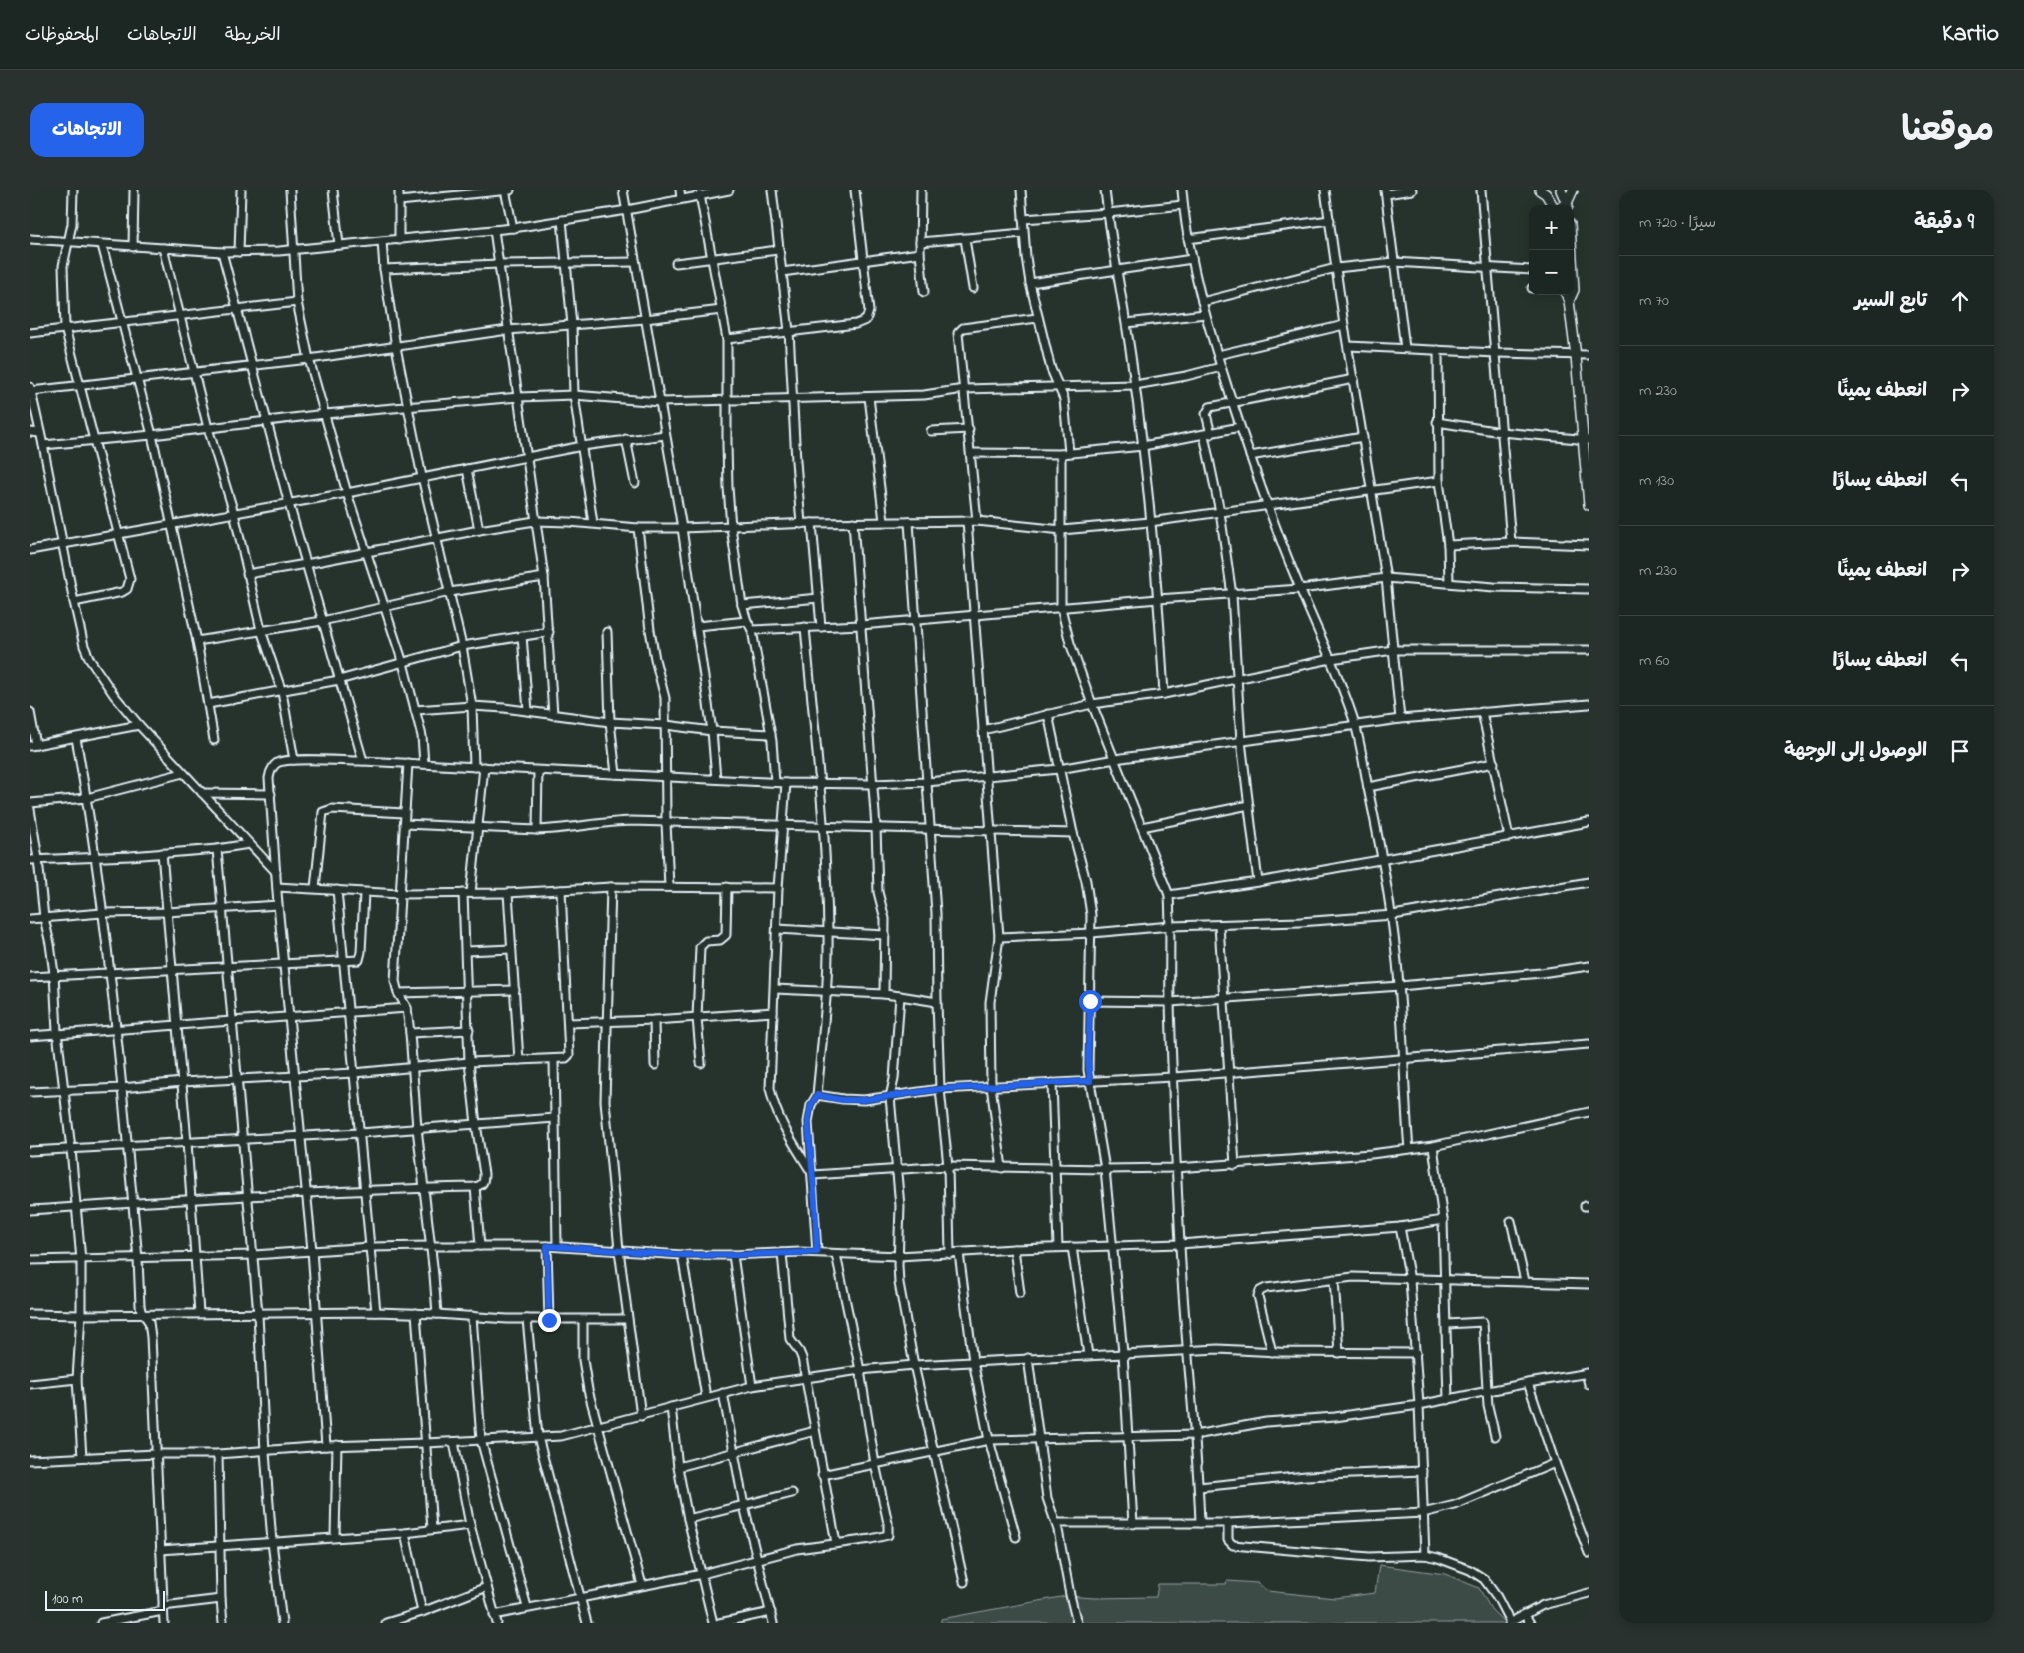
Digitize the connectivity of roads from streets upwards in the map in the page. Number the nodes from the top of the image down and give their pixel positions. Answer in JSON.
{"nodes":[{"id":1,"x":73,"y":190,"type":"edge"},
{"id":2,"x":134,"y":190,"type":"edge"},
{"id":3,"x":241,"y":190,"type":"edge"},
{"id":4,"x":290,"y":190,"type":"edge"},
{"id":5,"x":334,"y":190,"type":"edge"},
{"id":6,"x":399,"y":190,"type":"edge"},
{"id":7,"x":507,"y":190,"type":"edge"},
{"id":8,"x":623,"y":190,"type":"edge"},
{"id":9,"x":680,"y":190,"type":"edge"},
{"id":10,"x":727,"y":190,"type":"edge"},
{"id":11,"x":772,"y":190,"type":"edge"},
{"id":12,"x":855,"y":190,"type":"edge"},
{"id":13,"x":922,"y":190,"type":"edge"},
{"id":14,"x":1021,"y":190,"type":"edge"},
{"id":15,"x":1106,"y":190,"type":"edge"},
{"id":16,"x":1182,"y":190,"type":"edge"},
{"id":17,"x":1325,"y":190,"type":"edge"},
{"id":18,"x":1412,"y":190,"type":"edge"},
{"id":19,"x":1482,"y":190,"type":"edge"},
{"id":20,"x":1561,"y":190,"type":"edge"},
{"id":21,"x":1573,"y":190,"type":"edge"},
{"id":22,"x":1547,"y":191,"type":"edge"},
{"id":23,"x":1385,"y":192,"type":"edge"},
{"id":24,"x":700,"y":195,"type":"junction"},
{"id":25,"x":681,"y":199,"type":"junction"},
{"id":26,"x":399,"y":201,"type":"junction"},
{"id":27,"x":1183,"y":205,"type":"junction"},
{"id":28,"x":1554,"y":205,"type":"edge"},
{"id":29,"x":1568,"y":205,"type":"edge"},
{"id":30,"x":1568,"y":205,"type":"edge"},
{"id":31,"x":628,"y":210,"type":"junction"},
{"id":32,"x":1108,"y":213,"type":"junction"},
{"id":33,"x":1023,"y":219,"type":"junction"},
{"id":34,"x":562,"y":220,"type":"junction"},
{"id":35,"x":1330,"y":220,"type":"junction"},
{"id":36,"x":513,"y":228,"type":"junction"},
{"id":37,"x":494,"y":230,"type":"junction"},
{"id":38,"x":1024,"y":233,"type":"junction"},
{"id":39,"x":30,"y":239,"type":"edge"},
{"id":40,"x":965,"y":239,"type":"junction"},
{"id":41,"x":1188,"y":239,"type":"junction"},
{"id":42,"x":400,"y":240,"type":"junction"},
{"id":43,"x":382,"y":241,"type":"junction"},
{"id":44,"x":67,"y":242,"type":"junction"},
{"id":45,"x":920,"y":242,"type":"junction"},
{"id":46,"x":102,"y":244,"type":"junction"},
{"id":47,"x":339,"y":245,"type":"junction"},
{"id":48,"x":133,"y":247,"type":"junction"},
{"id":49,"x":163,"y":248,"type":"junction"},
{"id":50,"x":293,"y":249,"type":"junction"},
{"id":51,"x":778,"y":250,"type":"junction"},
{"id":52,"x":222,"y":252,"type":"junction"},
{"id":53,"x":239,"y":252,"type":"junction"},
{"id":54,"x":920,"y":253,"type":"junction"},
{"id":55,"x":712,"y":258,"type":"junction"},
{"id":56,"x":1192,"y":259,"type":"junction"},
{"id":57,"x":863,"y":260,"type":"junction"},
{"id":58,"x":635,"y":262,"type":"junction"},
{"id":59,"x":1394,"y":262,"type":"junction"},
{"id":60,"x":566,"y":263,"type":"junction"},
{"id":61,"x":676,"y":263,"type":"dead end"},
{"id":62,"x":499,"y":264,"type":"junction"},
{"id":63,"x":1336,"y":268,"type":"junction"},
{"id":64,"x":1488,"y":268,"type":"junction"},
{"id":65,"x":384,"y":269,"type":"junction"},
{"id":66,"x":1116,"y":270,"type":"junction"},
{"id":67,"x":1529,"y":270,"type":"edge"},
{"id":68,"x":782,"y":272,"type":"junction"},
{"id":69,"x":1030,"y":283,"type":"junction"},
{"id":70,"x":973,"y":288,"type":"dead end"},
{"id":71,"x":924,"y":292,"type":"dead end"},
{"id":72,"x":1570,"y":295,"type":"edge"},
{"id":73,"x":297,"y":302,"type":"junction"},
{"id":74,"x":1202,"y":302,"type":"junction"},
{"id":75,"x":237,"y":309,"type":"junction"},
{"id":76,"x":722,"y":310,"type":"junction"},
{"id":77,"x":1205,"y":314,"type":"junction"},
{"id":78,"x":180,"y":316,"type":"junction"},
{"id":79,"x":1037,"y":318,"type":"junction"},
{"id":80,"x":645,"y":319,"type":"junction"},
{"id":81,"x":122,"y":322,"type":"junction"},
{"id":82,"x":1127,"y":323,"type":"junction"},
{"id":83,"x":572,"y":325,"type":"junction"},
{"id":84,"x":1344,"y":325,"type":"junction"},
{"id":85,"x":65,"y":328,"type":"junction"},
{"id":86,"x":508,"y":330,"type":"junction"},
{"id":87,"x":789,"y":331,"type":"junction"},
{"id":88,"x":30,"y":333,"type":"edge"},
{"id":89,"x":727,"y":339,"type":"junction"},
{"id":90,"x":1348,"y":346,"type":"junction"},
{"id":91,"x":396,"y":347,"type":"junction"},
{"id":92,"x":1405,"y":348,"type":"junction"},
{"id":93,"x":1438,"y":350,"type":"junction"},
{"id":94,"x":1496,"y":353,"type":"junction"},
{"id":95,"x":1218,"y":355,"type":"junction"},
{"id":96,"x":1589,"y":355,"type":"edge"},
{"id":97,"x":1576,"y":356,"type":"junction"},
{"id":98,"x":309,"y":359,"type":"junction"},
{"id":99,"x":252,"y":366,"type":"junction"},
{"id":100,"x":1221,"y":367,"type":"junction"},
{"id":101,"x":194,"y":373,"type":"junction"},
{"id":102,"x":138,"y":379,"type":"junction"},
{"id":103,"x":1354,"y":379,"type":"junction"},
{"id":104,"x":1135,"y":384,"type":"junction"},
{"id":105,"x":79,"y":385,"type":"junction"},
{"id":106,"x":1058,"y":386,"type":"junction"},
{"id":107,"x":964,"y":388,"type":"junction"},
{"id":108,"x":30,"y":389,"type":"edge"},
{"id":109,"x":574,"y":394,"type":"junction"},
{"id":110,"x":870,"y":397,"type":"junction"},
{"id":111,"x":519,"y":398,"type":"junction"},
{"id":112,"x":792,"y":398,"type":"junction"},
{"id":113,"x":726,"y":400,"type":"junction"},
{"id":114,"x":660,"y":402,"type":"junction"},
{"id":115,"x":1233,"y":403,"type":"junction"},
{"id":116,"x":408,"y":407,"type":"junction"},
{"id":117,"x":325,"y":414,"type":"junction"},
{"id":118,"x":267,"y":421,"type":"junction"},
{"id":119,"x":1437,"y":422,"type":"junction"},
{"id":120,"x":1240,"y":427,"type":"junction"},
{"id":121,"x":208,"y":428,"type":"junction"},
{"id":122,"x":969,"y":429,"type":"junction"},
{"id":123,"x":932,"y":431,"type":"dead end"},
{"id":124,"x":30,"y":432,"type":"edge"},
{"id":125,"x":1501,"y":432,"type":"junction"},
{"id":126,"x":40,"y":433,"type":"junction"},
{"id":127,"x":665,"y":434,"type":"junction"},
{"id":128,"x":152,"y":435,"type":"junction"},
{"id":129,"x":1208,"y":435,"type":"junction"},
{"id":130,"x":1363,"y":437,"type":"junction"},
{"id":131,"x":626,"y":439,"type":"junction"},
{"id":132,"x":1586,"y":440,"type":"edge"},
{"id":133,"x":94,"y":441,"type":"junction"},
{"id":134,"x":44,"y":445,"type":"junction"},
{"id":135,"x":582,"y":446,"type":"junction"},
{"id":136,"x":1142,"y":446,"type":"junction"},
{"id":137,"x":972,"y":453,"type":"junction"},
{"id":138,"x":1065,"y":453,"type":"junction"},
{"id":139,"x":1250,"y":456,"type":"junction"},
{"id":140,"x":526,"y":458,"type":"junction"},
{"id":141,"x":467,"y":469,"type":"junction"},
{"id":142,"x":422,"y":477,"type":"junction"},
{"id":143,"x":1439,"y":481,"type":"junction"},
{"id":144,"x":635,"y":483,"type":"dead end"},
{"id":145,"x":1371,"y":491,"type":"junction"},
{"id":146,"x":347,"y":493,"type":"junction"},
{"id":147,"x":289,"y":504,"type":"junction"},
{"id":148,"x":1266,"y":504,"type":"junction"},
{"id":149,"x":1589,"y":505,"type":"edge"},
{"id":150,"x":1220,"y":512,"type":"junction"},
{"id":151,"x":234,"y":513,"type":"junction"},
{"id":152,"x":535,"y":521,"type":"junction"},
{"id":153,"x":884,"y":521,"type":"junction"},
{"id":154,"x":967,"y":521,"type":"junction"},
{"id":155,"x":977,"y":521,"type":"junction"},
{"id":156,"x":853,"y":522,"type":"junction"},
{"id":157,"x":909,"y":522,"type":"junction"},
{"id":158,"x":1150,"y":522,"type":"junction"},
{"id":159,"x":172,"y":523,"type":"junction"},
{"id":160,"x":593,"y":523,"type":"junction"},
{"id":161,"x":812,"y":523,"type":"junction"},
{"id":162,"x":801,"y":524,"type":"junction"},
{"id":163,"x":731,"y":527,"type":"junction"},
{"id":164,"x":638,"y":528,"type":"junction"},
{"id":165,"x":682,"y":528,"type":"junction"},
{"id":166,"x":480,"y":530,"type":"junction"},
{"id":167,"x":1062,"y":530,"type":"junction"},
{"id":168,"x":119,"y":534,"type":"junction"},
{"id":169,"x":437,"y":538,"type":"junction"},
{"id":170,"x":1511,"y":542,"type":"junction"},
{"id":171,"x":64,"y":545,"type":"junction"},
{"id":172,"x":1448,"y":545,"type":"junction"},
{"id":173,"x":1589,"y":545,"type":"edge"},
{"id":174,"x":30,"y":550,"type":"edge"},
{"id":175,"x":366,"y":552,"type":"junction"},
{"id":176,"x":306,"y":564,"type":"junction"},
{"id":177,"x":247,"y":574,"type":"junction"},
{"id":178,"x":544,"y":577,"type":"junction"},
{"id":179,"x":1386,"y":578,"type":"junction"},
{"id":180,"x":1449,"y":582,"type":"junction"},
{"id":181,"x":1589,"y":589,"type":"edge"},
{"id":182,"x":1300,"y":590,"type":"junction"},
{"id":183,"x":450,"y":592,"type":"junction"},
{"id":184,"x":1232,"y":595,"type":"junction"},
{"id":185,"x":819,"y":598,"type":"junction"},
{"id":186,"x":1158,"y":599,"type":"junction"},
{"id":187,"x":74,"y":602,"type":"junction"},
{"id":188,"x":742,"y":605,"type":"junction"},
{"id":189,"x":385,"y":606,"type":"junction"},
{"id":190,"x":1061,"y":608,"type":"junction"},
{"id":191,"x":974,"y":616,"type":"junction"},
{"id":192,"x":747,"y":620,"type":"junction"},
{"id":193,"x":917,"y":620,"type":"junction"},
{"id":194,"x":322,"y":621,"type":"junction"},
{"id":195,"x":861,"y":625,"type":"junction"},
{"id":196,"x":697,"y":626,"type":"junction"},
{"id":197,"x":805,"y":627,"type":"junction"},
{"id":198,"x":821,"y":627,"type":"junction"},
{"id":199,"x":261,"y":630,"type":"junction"},
{"id":200,"x":752,"y":630,"type":"junction"},
{"id":201,"x":549,"y":632,"type":"junction"},
{"id":202,"x":607,"y":632,"type":"dead end"},
{"id":203,"x":522,"y":636,"type":"junction"},
{"id":204,"x":197,"y":641,"type":"junction"},
{"id":205,"x":462,"y":646,"type":"junction"},
{"id":206,"x":1393,"y":650,"type":"junction"},
{"id":207,"x":1589,"y":650,"type":"edge"},
{"id":208,"x":1331,"y":659,"type":"junction"},
{"id":209,"x":403,"y":663,"type":"junction"},
{"id":210,"x":1236,"y":678,"type":"junction"},
{"id":211,"x":339,"y":680,"type":"junction"},
{"id":212,"x":282,"y":692,"type":"junction"},
{"id":213,"x":1164,"y":694,"type":"junction"},
{"id":214,"x":208,"y":704,"type":"junction"},
{"id":215,"x":1092,"y":704,"type":"junction"},
{"id":216,"x":1589,"y":704,"type":"edge"},
{"id":217,"x":472,"y":706,"type":"junction"},
{"id":218,"x":415,"y":710,"type":"junction"},
{"id":219,"x":30,"y":712,"type":"edge"},
{"id":220,"x":528,"y":712,"type":"junction"},
{"id":221,"x":1482,"y":712,"type":"junction"},
{"id":222,"x":1048,"y":714,"type":"junction"},
{"id":223,"x":553,"y":715,"type":"junction"},
{"id":224,"x":1400,"y":719,"type":"junction"},
{"id":225,"x":610,"y":722,"type":"junction"},
{"id":226,"x":139,"y":725,"type":"junction"},
{"id":227,"x":666,"y":725,"type":"junction"},
{"id":228,"x":1355,"y":725,"type":"junction"},
{"id":229,"x":983,"y":730,"type":"junction"},
{"id":230,"x":712,"y":731,"type":"junction"},
{"id":231,"x":771,"y":734,"type":"junction"},
{"id":232,"x":76,"y":738,"type":"junction"},
{"id":233,"x":214,"y":740,"type":"dead end"},
{"id":234,"x":1241,"y":741,"type":"junction"},
{"id":235,"x":33,"y":746,"type":"edge"},
{"id":236,"x":1114,"y":759,"type":"junction"},
{"id":237,"x":294,"y":760,"type":"junction"},
{"id":238,"x":363,"y":761,"type":"junction"},
{"id":239,"x":408,"y":763,"type":"junction"},
{"id":240,"x":1494,"y":763,"type":"junction"},
{"id":241,"x":424,"y":764,"type":"junction"},
{"id":242,"x":474,"y":766,"type":"junction"},
{"id":243,"x":484,"y":767,"type":"junction"},
{"id":244,"x":1058,"y":769,"type":"junction"},
{"id":245,"x":538,"y":771,"type":"junction"},
{"id":246,"x":183,"y":773,"type":"junction"},
{"id":247,"x":616,"y":774,"type":"junction"},
{"id":248,"x":986,"y":776,"type":"junction"},
{"id":249,"x":666,"y":777,"type":"junction"},
{"id":250,"x":716,"y":779,"type":"junction"},
{"id":251,"x":775,"y":782,"type":"junction"},
{"id":252,"x":927,"y":782,"type":"junction"},
{"id":253,"x":786,"y":783,"type":"junction"},
{"id":254,"x":819,"y":783,"type":"junction"},
{"id":255,"x":873,"y":784,"type":"junction"},
{"id":256,"x":1368,"y":787,"type":"junction"},
{"id":257,"x":202,"y":793,"type":"junction"},
{"id":258,"x":271,"y":794,"type":"junction"},
{"id":259,"x":87,"y":798,"type":"junction"},
{"id":260,"x":30,"y":803,"type":"edge"},
{"id":261,"x":1249,"y":806,"type":"junction"},
{"id":262,"x":30,"y":809,"type":"edge"},
{"id":263,"x":404,"y":814,"type":"junction"},
{"id":264,"x":666,"y":822,"type":"junction"},
{"id":265,"x":1589,"y":822,"type":"edge"},
{"id":266,"x":404,"y":824,"type":"junction"},
{"id":267,"x":783,"y":825,"type":"junction"},
{"id":268,"x":823,"y":826,"type":"junction"},
{"id":269,"x":876,"y":827,"type":"junction"},
{"id":270,"x":1142,"y":827,"type":"junction"},
{"id":271,"x":478,"y":828,"type":"junction"},
{"id":272,"x":929,"y":829,"type":"junction"},
{"id":273,"x":537,"y":830,"type":"junction"},
{"id":274,"x":991,"y":831,"type":"junction"},
{"id":275,"x":1073,"y":833,"type":"junction"},
{"id":276,"x":1509,"y":837,"type":"junction"},
{"id":277,"x":249,"y":844,"type":"junction"},
{"id":278,"x":217,"y":849,"type":"junction"},
{"id":279,"x":162,"y":854,"type":"junction"},
{"id":280,"x":96,"y":858,"type":"junction"},
{"id":281,"x":38,"y":859,"type":"junction"},
{"id":282,"x":30,"y":860,"type":"edge"},
{"id":283,"x":1384,"y":860,"type":"junction"},
{"id":284,"x":276,"y":872,"type":"junction"},
{"id":285,"x":1258,"y":882,"type":"junction"},
{"id":286,"x":1589,"y":882,"type":"edge"},
{"id":287,"x":277,"y":887,"type":"junction"},
{"id":288,"x":611,"y":887,"type":"junction"},
{"id":289,"x":669,"y":887,"type":"junction"},
{"id":290,"x":728,"y":887,"type":"junction"},
{"id":291,"x":315,"y":888,"type":"junction"},
{"id":292,"x":778,"y":888,"type":"junction"},
{"id":293,"x":337,"y":890,"type":"junction"},
{"id":294,"x":561,"y":890,"type":"junction"},
{"id":295,"x":364,"y":893,"type":"junction"},
{"id":296,"x":463,"y":893,"type":"junction"},
{"id":297,"x":471,"y":893,"type":"junction"},
{"id":298,"x":508,"y":893,"type":"junction"},
{"id":299,"x":400,"y":894,"type":"junction"},
{"id":300,"x":1169,"y":895,"type":"junction"},
{"id":301,"x":278,"y":905,"type":"junction"},
{"id":302,"x":223,"y":909,"type":"junction"},
{"id":303,"x":167,"y":912,"type":"junction"},
{"id":304,"x":102,"y":913,"type":"junction"},
{"id":305,"x":1393,"y":915,"type":"junction"},
{"id":306,"x":44,"y":918,"type":"junction"},
{"id":307,"x":30,"y":919,"type":"edge"},
{"id":308,"x":1171,"y":926,"type":"junction"},
{"id":309,"x":1219,"y":926,"type":"junction"},
{"id":310,"x":777,"y":930,"type":"junction"},
{"id":311,"x":828,"y":933,"type":"junction"},
{"id":312,"x":1092,"y":933,"type":"junction"},
{"id":313,"x":886,"y":935,"type":"junction"},
{"id":314,"x":999,"y":937,"type":"junction"},
{"id":315,"x":511,"y":949,"type":"junction"},
{"id":316,"x":466,"y":951,"type":"junction"},
{"id":317,"x":343,"y":960,"type":"junction"},
{"id":318,"x":284,"y":962,"type":"junction"},
{"id":319,"x":227,"y":966,"type":"junction"},
{"id":320,"x":1589,"y":966,"type":"edge"},
{"id":321,"x":171,"y":968,"type":"junction"},
{"id":322,"x":112,"y":972,"type":"junction"},
{"id":323,"x":54,"y":974,"type":"junction"},
{"id":324,"x":30,"y":977,"type":"edge"},
{"id":325,"x":1400,"y":986,"type":"junction"},
{"id":326,"x":775,"y":988,"type":"junction"},
{"id":327,"x":468,"y":990,"type":"junction"},
{"id":328,"x":515,"y":990,"type":"junction"},
{"id":329,"x":827,"y":991,"type":"junction"},
{"id":330,"x":398,"y":993,"type":"junction"},
{"id":331,"x":884,"y":994,"type":"junction"},
{"id":332,"x":900,"y":996,"type":"junction"},
{"id":333,"x":1224,"y":997,"type":"junction"},
{"id":334,"x":1090,"y":1001,"type":"junction"},
{"id":335,"x":937,"y":1002,"type":"junction"},
{"id":336,"x":1170,"y":1002,"type":"junction"},
{"id":337,"x":407,"y":1008,"type":"junction"},
{"id":338,"x":773,"y":1012,"type":"junction"},
{"id":339,"x":348,"y":1013,"type":"junction"},
{"id":340,"x":290,"y":1018,"type":"junction"},
{"id":341,"x":697,"y":1018,"type":"junction"},
{"id":342,"x":654,"y":1020,"type":"junction"},
{"id":343,"x":233,"y":1022,"type":"junction"},
{"id":344,"x":606,"y":1022,"type":"junction"},
{"id":345,"x":568,"y":1023,"type":"junction"},
{"id":346,"x":176,"y":1026,"type":"junction"},
{"id":347,"x":116,"y":1028,"type":"junction"},
{"id":348,"x":468,"y":1030,"type":"junction"},
{"id":349,"x":57,"y":1032,"type":"junction"},
{"id":350,"x":410,"y":1033,"type":"junction"},
{"id":351,"x":30,"y":1036,"type":"edge"},
{"id":352,"x":1589,"y":1044,"type":"edge"},
{"id":353,"x":519,"y":1060,"type":"junction"},
{"id":354,"x":554,"y":1060,"type":"junction"},
{"id":355,"x":1403,"y":1060,"type":"junction"},
{"id":356,"x":469,"y":1062,"type":"junction"},
{"id":357,"x":701,"y":1063,"type":"dead end"},
{"id":358,"x":655,"y":1065,"type":"dead end"},
{"id":359,"x":412,"y":1066,"type":"junction"},
{"id":360,"x":1229,"y":1072,"type":"junction"},
{"id":361,"x":354,"y":1073,"type":"junction"},
{"id":362,"x":1173,"y":1076,"type":"junction"},
{"id":363,"x":296,"y":1077,"type":"junction"},
{"id":364,"x":238,"y":1079,"type":"junction"},
{"id":365,"x":1090,"y":1081,"type":"junction"},
{"id":366,"x":182,"y":1082,"type":"junction"},
{"id":367,"x":1052,"y":1083,"type":"junction"},
{"id":368,"x":991,"y":1086,"type":"junction"},
{"id":369,"x":122,"y":1088,"type":"junction"},
{"id":370,"x":940,"y":1089,"type":"junction"},
{"id":371,"x":64,"y":1091,"type":"junction"},
{"id":372,"x":30,"y":1092,"type":"edge"},
{"id":373,"x":817,"y":1095,"type":"junction"},
{"id":374,"x":890,"y":1097,"type":"junction"},
{"id":375,"x":1589,"y":1112,"type":"edge"},
{"id":376,"x":555,"y":1118,"type":"junction"},
{"id":377,"x":476,"y":1124,"type":"junction"},
{"id":378,"x":417,"y":1128,"type":"junction"},
{"id":379,"x":360,"y":1132,"type":"junction"},
{"id":380,"x":301,"y":1136,"type":"junction"},
{"id":381,"x":243,"y":1139,"type":"junction"},
{"id":382,"x":187,"y":1142,"type":"junction"},
{"id":383,"x":127,"y":1146,"type":"junction"},
{"id":384,"x":1433,"y":1146,"type":"junction"},
{"id":385,"x":71,"y":1149,"type":"junction"},
{"id":386,"x":1409,"y":1149,"type":"junction"},
{"id":387,"x":30,"y":1151,"type":"edge"},
{"id":388,"x":1235,"y":1165,"type":"junction"},
{"id":389,"x":948,"y":1166,"type":"junction"},
{"id":390,"x":1002,"y":1168,"type":"junction"},
{"id":391,"x":1176,"y":1168,"type":"junction"},
{"id":392,"x":898,"y":1169,"type":"junction"},
{"id":393,"x":1055,"y":1169,"type":"junction"},
{"id":394,"x":1105,"y":1169,"type":"junction"},
{"id":395,"x":813,"y":1175,"type":"junction"},
{"id":396,"x":475,"y":1187,"type":"junction"},
{"id":397,"x":424,"y":1188,"type":"junction"},
{"id":398,"x":366,"y":1190,"type":"junction"},
{"id":399,"x":307,"y":1193,"type":"junction"},
{"id":400,"x":248,"y":1196,"type":"junction"},
{"id":401,"x":191,"y":1199,"type":"junction"},
{"id":402,"x":133,"y":1203,"type":"junction"},
{"id":403,"x":75,"y":1207,"type":"junction"},
{"id":404,"x":30,"y":1210,"type":"edge"},
{"id":405,"x":1443,"y":1220,"type":"junction"},
{"id":406,"x":1511,"y":1221,"type":"dead end"},
{"id":407,"x":1400,"y":1227,"type":"junction"},
{"id":408,"x":1180,"y":1244,"type":"junction"},
{"id":409,"x":430,"y":1246,"type":"junction"},
{"id":410,"x":480,"y":1246,"type":"junction"},
{"id":411,"x":547,"y":1246,"type":"junction"},
{"id":412,"x":557,"y":1246,"type":"junction"},
{"id":413,"x":1111,"y":1246,"type":"junction"},
{"id":414,"x":370,"y":1247,"type":"junction"},
{"id":415,"x":1072,"y":1247,"type":"junction"},
{"id":416,"x":1058,"y":1248,"type":"junction"},
{"id":417,"x":1014,"y":1249,"type":"junction"},
{"id":418,"x":312,"y":1250,"type":"junction"},
{"id":419,"x":618,"y":1250,"type":"junction"},
{"id":420,"x":817,"y":1252,"type":"junction"},
{"id":421,"x":782,"y":1253,"type":"junction"},
{"id":422,"x":959,"y":1253,"type":"junction"},
{"id":423,"x":836,"y":1254,"type":"junction"},
{"id":424,"x":950,"y":1254,"type":"junction"},
{"id":425,"x":254,"y":1255,"type":"junction"},
{"id":426,"x":682,"y":1255,"type":"junction"},
{"id":427,"x":733,"y":1255,"type":"junction"},
{"id":428,"x":195,"y":1256,"type":"junction"},
{"id":429,"x":899,"y":1256,"type":"junction"},
{"id":430,"x":138,"y":1259,"type":"junction"},
{"id":431,"x":30,"y":1260,"type":"edge"},
{"id":432,"x":81,"y":1260,"type":"junction"},
{"id":433,"x":1334,"y":1279,"type":"junction"},
{"id":434,"x":1410,"y":1280,"type":"junction"},
{"id":435,"x":1445,"y":1280,"type":"junction"},
{"id":436,"x":1525,"y":1281,"type":"junction"},
{"id":437,"x":1589,"y":1284,"type":"edge"},
{"id":438,"x":1020,"y":1293,"type":"dead end"},
{"id":439,"x":316,"y":1312,"type":"junction"},
{"id":440,"x":376,"y":1312,"type":"junction"},
{"id":441,"x":199,"y":1313,"type":"junction"},
{"id":442,"x":416,"y":1313,"type":"junction"},
{"id":443,"x":30,"y":1314,"type":"edge"},
{"id":444,"x":143,"y":1314,"type":"junction"},
{"id":445,"x":258,"y":1314,"type":"junction"},
{"id":446,"x":437,"y":1314,"type":"junction"},
{"id":447,"x":81,"y":1315,"type":"junction"},
{"id":448,"x":472,"y":1316,"type":"junction"},
{"id":449,"x":527,"y":1319,"type":"junction"},
{"id":450,"x":627,"y":1319,"type":"junction"},
{"id":451,"x":549,"y":1320,"type":"junction"},
{"id":452,"x":583,"y":1320,"type":"junction"},
{"id":453,"x":1447,"y":1324,"type":"junction"},
{"id":454,"x":1186,"y":1350,"type":"junction"},
{"id":455,"x":1272,"y":1352,"type":"junction"},
{"id":456,"x":1416,"y":1352,"type":"junction"},
{"id":457,"x":1339,"y":1353,"type":"junction"},
{"id":458,"x":1123,"y":1354,"type":"junction"},
{"id":459,"x":1088,"y":1355,"type":"junction"},
{"id":460,"x":1028,"y":1358,"type":"junction"},
{"id":461,"x":973,"y":1361,"type":"junction"},
{"id":462,"x":914,"y":1364,"type":"junction"},
{"id":463,"x":860,"y":1370,"type":"junction"},
{"id":464,"x":1588,"y":1373,"type":"edge"},
{"id":465,"x":806,"y":1378,"type":"junction"},
{"id":466,"x":76,"y":1379,"type":"junction"},
{"id":467,"x":1528,"y":1383,"type":"junction"},
{"id":468,"x":30,"y":1384,"type":"edge"},
{"id":469,"x":1589,"y":1384,"type":"edge"},
{"id":470,"x":752,"y":1386,"type":"junction"},
{"id":471,"x":723,"y":1393,"type":"junction"},
{"id":472,"x":1487,"y":1393,"type":"junction"},
{"id":473,"x":706,"y":1398,"type":"junction"},
{"id":474,"x":1448,"y":1400,"type":"junction"},
{"id":475,"x":1419,"y":1405,"type":"junction"},
{"id":476,"x":671,"y":1407,"type":"junction"},
{"id":477,"x":641,"y":1416,"type":"junction"},
{"id":478,"x":598,"y":1428,"type":"junction"},
{"id":479,"x":815,"y":1431,"type":"junction"},
{"id":480,"x":1195,"y":1435,"type":"junction"},
{"id":481,"x":1495,"y":1436,"type":"dead end"},
{"id":482,"x":1129,"y":1437,"type":"junction"},
{"id":483,"x":538,"y":1438,"type":"junction"},
{"id":484,"x":1039,"y":1438,"type":"junction"},
{"id":485,"x":481,"y":1440,"type":"junction"},
{"id":486,"x":989,"y":1440,"type":"junction"},
{"id":487,"x":454,"y":1442,"type":"junction"},
{"id":488,"x":426,"y":1444,"type":"junction"},
{"id":489,"x":337,"y":1445,"type":"junction"},
{"id":490,"x":326,"y":1446,"type":"junction"},
{"id":491,"x":933,"y":1451,"type":"junction"},
{"id":492,"x":265,"y":1452,"type":"junction"},
{"id":493,"x":734,"y":1452,"type":"junction"},
{"id":494,"x":156,"y":1454,"type":"junction"},
{"id":495,"x":218,"y":1454,"type":"junction"},
{"id":496,"x":82,"y":1457,"type":"junction"},
{"id":497,"x":30,"y":1460,"type":"edge"},
{"id":498,"x":1555,"y":1463,"type":"junction"},
{"id":499,"x":875,"y":1464,"type":"junction"},
{"id":500,"x":678,"y":1467,"type":"junction"},
{"id":501,"x":1422,"y":1471,"type":"junction"},
{"id":502,"x":822,"y":1475,"type":"junction"},
{"id":503,"x":1199,"y":1486,"type":"junction"},
{"id":504,"x":792,"y":1493,"type":"dead end"},
{"id":505,"x":744,"y":1506,"type":"junction"},
{"id":506,"x":1423,"y":1513,"type":"junction"},
{"id":507,"x":688,"y":1519,"type":"junction"},
{"id":508,"x":1056,"y":1523,"type":"junction"},
{"id":509,"x":1200,"y":1523,"type":"junction"},
{"id":510,"x":1228,"y":1523,"type":"junction"},
{"id":511,"x":1133,"y":1524,"type":"junction"},
{"id":512,"x":470,"y":1525,"type":"junction"},
{"id":513,"x":432,"y":1529,"type":"junction"},
{"id":514,"x":405,"y":1533,"type":"junction"},
{"id":515,"x":335,"y":1537,"type":"junction"},
{"id":516,"x":1016,"y":1537,"type":"dead end"},
{"id":517,"x":272,"y":1542,"type":"junction"},
{"id":518,"x":836,"y":1543,"type":"junction"},
{"id":519,"x":220,"y":1546,"type":"junction"},
{"id":520,"x":160,"y":1550,"type":"junction"},
{"id":521,"x":1589,"y":1553,"type":"edge"},
{"id":522,"x":1425,"y":1555,"type":"junction"},
{"id":523,"x":758,"y":1559,"type":"junction"},
{"id":524,"x":702,"y":1574,"type":"junction"},
{"id":525,"x":964,"y":1582,"type":"dead end"},
{"id":526,"x":642,"y":1584,"type":"junction"},
{"id":527,"x":487,"y":1586,"type":"junction"},
{"id":528,"x":1589,"y":1593,"type":"edge"},
{"id":529,"x":580,"y":1597,"type":"junction"},
{"id":530,"x":221,"y":1599,"type":"junction"},
{"id":531,"x":527,"y":1607,"type":"junction"},
{"id":532,"x":163,"y":1609,"type":"junction"},
{"id":533,"x":422,"y":1612,"type":"junction"},
{"id":534,"x":770,"y":1612,"type":"junction"},
{"id":535,"x":1524,"y":1614,"type":"junction"},
{"id":536,"x":494,"y":1615,"type":"junction"},
{"id":537,"x":101,"y":1623,"type":"edge"},
{"id":538,"x":164,"y":1623,"type":"edge"},
{"id":539,"x":223,"y":1623,"type":"edge"},
{"id":540,"x":282,"y":1623,"type":"edge"},
{"id":541,"x":386,"y":1623,"type":"edge"},
{"id":542,"x":497,"y":1623,"type":"edge"},
{"id":543,"x":587,"y":1623,"type":"edge"},
{"id":544,"x":713,"y":1623,"type":"edge"},
{"id":545,"x":719,"y":1623,"type":"edge"},
{"id":546,"x":773,"y":1623,"type":"edge"},
{"id":547,"x":1078,"y":1623,"type":"edge"},
{"id":548,"x":1509,"y":1623,"type":"edge"},
{"id":549,"x":1530,"y":1623,"type":"edge"}],
"edges":[{"from":1,"to":44,"type":"street"},
{"from":2,"to":48,"type":"street"},
{"from":3,"to":53,"type":"street"},
{"from":4,"to":50,"type":"street"},
{"from":5,"to":47,"type":"street"},
{"from":6,"to":26,"type":"street"},
{"from":7,"to":26,"type":"street"},
{"from":7,"to":36,"type":"street"},
{"from":8,"to":31,"type":"street"},
{"from":9,"to":25,"type":"street"},
{"from":10,"to":24,"type":"street"},
{"from":11,"to":51,"type":"street"},
{"from":12,"to":57,"type":"street"},
{"from":13,"to":45,"type":"street"},
{"from":14,"to":33,"type":"street"},
{"from":15,"to":32,"type":"street"},
{"from":16,"to":27,"type":"street"},
{"from":17,"to":35,"type":"street"},
{"from":18,"to":23,"type":"street"},
{"from":19,"to":64,"type":"street"},
{"from":20,"to":29,"type":"street"},
{"from":21,"to":30,"type":"street"},
{"from":22,"to":28,"type":"street"},
{"from":23,"to":59,"type":"street"},
{"from":24,"to":25,"type":"street"},
{"from":24,"to":55,"type":"street"},
{"from":25,"to":31,"type":"street"},
{"from":26,"to":42,"type":"street"},
{"from":27,"to":32,"type":"street"},
{"from":27,"to":41,"type":"street"},
{"from":31,"to":34,"type":"street"},
{"from":31,"to":58,"type":"street"},
{"from":32,"to":33,"type":"street"},
{"from":32,"to":66,"type":"street"},
{"from":33,"to":38,"type":"street"},
{"from":34,"to":36,"type":"street"},
{"from":34,"to":60,"type":"street"},
{"from":35,"to":41,"type":"street"},
{"from":35,"to":63,"type":"street"},
{"from":36,"to":37,"type":"street"},
{"from":37,"to":42,"type":"street"},
{"from":37,"to":62,"type":"street"},
{"from":38,"to":40,"type":"street"},
{"from":38,"to":69,"type":"street"},
{"from":39,"to":44,"type":"street"},
{"from":40,"to":45,"type":"street"},
{"from":40,"to":70,"type":"street"},
{"from":41,"to":56,"type":"street"},
{"from":42,"to":43,"type":"street"},
{"from":43,"to":47,"type":"street"},
{"from":43,"to":65,"type":"street"},
{"from":44,"to":46,"type":"street"},
{"from":44,"to":85,"type":"street"},
{"from":45,"to":54,"type":"street"},
{"from":46,"to":48,"type":"street"},
{"from":46,"to":81,"type":"street"},
{"from":47,"to":50,"type":"street"},
{"from":48,"to":49,"type":"street"},
{"from":49,"to":52,"type":"street"},
{"from":49,"to":78,"type":"street"},
{"from":50,"to":53,"type":"street"},
{"from":50,"to":73,"type":"street"},
{"from":51,"to":55,"type":"street"},
{"from":51,"to":68,"type":"street"},
{"from":52,"to":53,"type":"street"},
{"from":52,"to":75,"type":"street"},
{"from":54,"to":57,"type":"street"},
{"from":54,"to":71,"type":"street"},
{"from":55,"to":61,"type":"street"},
{"from":55,"to":76,"type":"street"},
{"from":56,"to":66,"type":"street"},
{"from":56,"to":74,"type":"street"},
{"from":57,"to":68,"type":"street"},
{"from":57,"to":87,"type":"street"},
{"from":58,"to":60,"type":"street"},
{"from":58,"to":80,"type":"street"},
{"from":59,"to":63,"type":"street"},
{"from":59,"to":64,"type":"street"},
{"from":59,"to":92,"type":"street"},
{"from":60,"to":62,"type":"street"},
{"from":60,"to":83,"type":"street"},
{"from":62,"to":65,"type":"street"},
{"from":62,"to":86,"type":"street"},
{"from":63,"to":74,"type":"street"},
{"from":63,"to":84,"type":"street"},
{"from":64,"to":67,"type":"street"},
{"from":64,"to":94,"type":"street"},
{"from":65,"to":91,"type":"street"},
{"from":66,"to":69,"type":"street"},
{"from":66,"to":82,"type":"street"},
{"from":68,"to":87,"type":"street"},
{"from":69,"to":79,"type":"street"},
{"from":72,"to":97,"type":"street"},
{"from":73,"to":75,"type":"street"},
{"from":73,"to":98,"type":"street"},
{"from":74,"to":77,"type":"street"},
{"from":75,"to":78,"type":"street"},
{"from":75,"to":99,"type":"street"},
{"from":76,"to":80,"type":"street"},
{"from":76,"to":89,"type":"street"},
{"from":77,"to":82,"type":"street"},
{"from":77,"to":95,"type":"street"},
{"from":78,"to":81,"type":"street"},
{"from":78,"to":101,"type":"street"},
{"from":79,"to":106,"type":"street"},
{"from":79,"to":107,"type":"street"},
{"from":80,"to":83,"type":"street"},
{"from":80,"to":114,"type":"street"},
{"from":81,"to":85,"type":"street"},
{"from":81,"to":102,"type":"street"},
{"from":82,"to":104,"type":"street"},
{"from":83,"to":86,"type":"street"},
{"from":83,"to":109,"type":"street"},
{"from":84,"to":90,"type":"street"},
{"from":84,"to":95,"type":"street"},
{"from":85,"to":88,"type":"street"},
{"from":85,"to":105,"type":"street"},
{"from":86,"to":91,"type":"street"},
{"from":86,"to":111,"type":"street"},
{"from":87,"to":89,"type":"street"},
{"from":87,"to":112,"type":"street"},
{"from":89,"to":113,"type":"street"},
{"from":90,"to":92,"type":"street"},
{"from":90,"to":103,"type":"street"},
{"from":91,"to":98,"type":"street"},
{"from":91,"to":116,"type":"street"},
{"from":92,"to":93,"type":"street"},
{"from":93,"to":94,"type":"street"},
{"from":93,"to":119,"type":"street"},
{"from":94,"to":97,"type":"street"},
{"from":94,"to":125,"type":"street"},
{"from":95,"to":100,"type":"street"},
{"from":96,"to":97,"type":"street"},
{"from":97,"to":132,"type":"street"},
{"from":98,"to":99,"type":"street"},
{"from":98,"to":117,"type":"street"},
{"from":99,"to":101,"type":"street"},
{"from":99,"to":118,"type":"street"},
{"from":100,"to":104,"type":"street"},
{"from":100,"to":115,"type":"street"},
{"from":101,"to":102,"type":"street"},
{"from":101,"to":121,"type":"street"},
{"from":102,"to":105,"type":"street"},
{"from":102,"to":128,"type":"street"},
{"from":103,"to":115,"type":"street"},
{"from":103,"to":130,"type":"street"},
{"from":104,"to":106,"type":"street"},
{"from":104,"to":136,"type":"street"},
{"from":105,"to":108,"type":"street"},
{"from":105,"to":133,"type":"street"},
{"from":106,"to":107,"type":"street"},
{"from":106,"to":138,"type":"street"},
{"from":107,"to":110,"type":"street"},
{"from":107,"to":122,"type":"street"},
{"from":108,"to":126,"type":"street"},
{"from":109,"to":111,"type":"street"},
{"from":109,"to":114,"type":"street"},
{"from":109,"to":135,"type":"street"},
{"from":110,"to":112,"type":"street"},
{"from":110,"to":153,"type":"street"},
{"from":111,"to":116,"type":"street"},
{"from":111,"to":140,"type":"street"},
{"from":112,"to":113,"type":"street"},
{"from":112,"to":162,"type":"street"},
{"from":113,"to":114,"type":"street"},
{"from":113,"to":163,"type":"street"},
{"from":114,"to":127,"type":"street"},
{"from":115,"to":120,"type":"street"},
{"from":115,"to":129,"type":"street"},
{"from":116,"to":117,"type":"street"},
{"from":116,"to":142,"type":"street"},
{"from":117,"to":118,"type":"street"},
{"from":117,"to":146,"type":"street"},
{"from":118,"to":121,"type":"street"},
{"from":118,"to":147,"type":"street"},
{"from":119,"to":125,"type":"street"},
{"from":119,"to":143,"type":"street"},
{"from":120,"to":129,"type":"street"},
{"from":120,"to":139,"type":"street"},
{"from":121,"to":128,"type":"street"},
{"from":121,"to":151,"type":"street"},
{"from":122,"to":123,"type":"street"},
{"from":122,"to":137,"type":"street"},
{"from":124,"to":126,"type":"street"},
{"from":125,"to":132,"type":"street"},
{"from":125,"to":170,"type":"street"},
{"from":126,"to":134,"type":"street"},
{"from":127,"to":131,"type":"street"},
{"from":127,"to":165,"type":"street"},
{"from":128,"to":133,"type":"street"},
{"from":128,"to":159,"type":"street"},
{"from":129,"to":136,"type":"street"},
{"from":129,"to":150,"type":"street"},
{"from":130,"to":139,"type":"street"},
{"from":130,"to":145,"type":"street"},
{"from":131,"to":135,"type":"street"},
{"from":131,"to":144,"type":"street"},
{"from":132,"to":149,"type":"street"},
{"from":133,"to":134,"type":"street"},
{"from":133,"to":168,"type":"street"},
{"from":134,"to":171,"type":"street"},
{"from":135,"to":140,"type":"street"},
{"from":135,"to":160,"type":"street"},
{"from":136,"to":138,"type":"street"},
{"from":136,"to":158,"type":"street"},
{"from":137,"to":138,"type":"street"},
{"from":137,"to":155,"type":"street"},
{"from":138,"to":167,"type":"street"},
{"from":139,"to":148,"type":"street"},
{"from":140,"to":141,"type":"street"},
{"from":140,"to":152,"type":"street"},
{"from":141,"to":142,"type":"street"},
{"from":141,"to":166,"type":"street"},
{"from":142,"to":146,"type":"street"},
{"from":142,"to":169,"type":"street"},
{"from":143,"to":145,"type":"street"},
{"from":143,"to":172,"type":"street"},
{"from":145,"to":148,"type":"street"},
{"from":145,"to":179,"type":"street"},
{"from":146,"to":147,"type":"street"},
{"from":146,"to":175,"type":"street"},
{"from":147,"to":151,"type":"street"},
{"from":147,"to":176,"type":"street"},
{"from":148,"to":150,"type":"street"},
{"from":148,"to":182,"type":"street"},
{"from":150,"to":158,"type":"street"},
{"from":150,"to":184,"type":"street"},
{"from":151,"to":159,"type":"street"},
{"from":151,"to":177,"type":"street"},
{"from":152,"to":160,"type":"street"},
{"from":152,"to":166,"type":"street"},
{"from":152,"to":178,"type":"street"},
{"from":153,"to":156,"type":"street"},
{"from":153,"to":157,"type":"street"},
{"from":154,"to":155,"type":"street"},
{"from":154,"to":157,"type":"street"},
{"from":154,"to":191,"type":"street"},
{"from":155,"to":167,"type":"street"},
{"from":156,"to":161,"type":"street"},
{"from":156,"to":195,"type":"street"},
{"from":157,"to":193,"type":"street"},
{"from":158,"to":167,"type":"street"},
{"from":158,"to":186,"type":"street"},
{"from":159,"to":168,"type":"street"},
{"from":159,"to":204,"type":"street"},
{"from":160,"to":164,"type":"street"},
{"from":161,"to":162,"type":"street"},
{"from":161,"to":185,"type":"street"},
{"from":162,"to":163,"type":"street"},
{"from":163,"to":165,"type":"street"},
{"from":163,"to":188,"type":"street"},
{"from":164,"to":165,"type":"street"},
{"from":164,"to":227,"type":"street"},
{"from":165,"to":196,"type":"street"},
{"from":166,"to":169,"type":"street"},
{"from":167,"to":190,"type":"street"},
{"from":168,"to":171,"type":"street"},
{"from":168,"to":187,"type":"street"},
{"from":169,"to":175,"type":"street"},
{"from":169,"to":183,"type":"street"},
{"from":170,"to":172,"type":"street"},
{"from":170,"to":173,"type":"street"},
{"from":171,"to":174,"type":"street"},
{"from":171,"to":187,"type":"street"},
{"from":172,"to":180,"type":"street"},
{"from":175,"to":176,"type":"street"},
{"from":175,"to":189,"type":"street"},
{"from":176,"to":177,"type":"street"},
{"from":176,"to":194,"type":"street"},
{"from":177,"to":199,"type":"street"},
{"from":178,"to":183,"type":"street"},
{"from":178,"to":201,"type":"street"},
{"from":179,"to":180,"type":"street"},
{"from":179,"to":182,"type":"street"},
{"from":179,"to":206,"type":"street"},
{"from":180,"to":181,"type":"street"},
{"from":182,"to":184,"type":"street"},
{"from":182,"to":208,"type":"street"},
{"from":183,"to":189,"type":"street"},
{"from":183,"to":205,"type":"street"},
{"from":184,"to":186,"type":"street"},
{"from":184,"to":210,"type":"street"},
{"from":185,"to":188,"type":"street"},
{"from":185,"to":198,"type":"street"},
{"from":186,"to":190,"type":"street"},
{"from":186,"to":213,"type":"street"},
{"from":187,"to":226,"type":"street"},
{"from":188,"to":192,"type":"street"},
{"from":189,"to":194,"type":"street"},
{"from":189,"to":209,"type":"street"},
{"from":190,"to":191,"type":"street"},
{"from":190,"to":215,"type":"street"},
{"from":191,"to":193,"type":"street"},
{"from":191,"to":229,"type":"street"},
{"from":192,"to":196,"type":"street"},
{"from":192,"to":200,"type":"street"},
{"from":193,"to":195,"type":"street"},
{"from":193,"to":252,"type":"street"},
{"from":194,"to":199,"type":"street"},
{"from":194,"to":211,"type":"street"},
{"from":195,"to":198,"type":"street"},
{"from":195,"to":255,"type":"street"},
{"from":196,"to":230,"type":"street"},
{"from":197,"to":198,"type":"street"},
{"from":197,"to":200,"type":"street"},
{"from":197,"to":254,"type":"street"},
{"from":199,"to":204,"type":"street"},
{"from":199,"to":212,"type":"street"},
{"from":200,"to":231,"type":"street"},
{"from":201,"to":203,"type":"street"},
{"from":201,"to":223,"type":"street"},
{"from":202,"to":225,"type":"street"},
{"from":203,"to":205,"type":"street"},
{"from":203,"to":220,"type":"street"},
{"from":204,"to":214,"type":"street"},
{"from":205,"to":209,"type":"street"},
{"from":205,"to":217,"type":"street"},
{"from":206,"to":207,"type":"street"},
{"from":206,"to":208,"type":"street"},
{"from":206,"to":224,"type":"street"},
{"from":208,"to":210,"type":"street"},
{"from":208,"to":228,"type":"street"},
{"from":209,"to":211,"type":"street"},
{"from":209,"to":218,"type":"street"},
{"from":210,"to":213,"type":"street"},
{"from":210,"to":234,"type":"street"},
{"from":211,"to":212,"type":"street"},
{"from":211,"to":238,"type":"street"},
{"from":212,"to":214,"type":"street"},
{"from":212,"to":237,"type":"street"},
{"from":213,"to":215,"type":"street"},
{"from":214,"to":233,"type":"street"},
{"from":215,"to":222,"type":"street"},
{"from":215,"to":236,"type":"street"},
{"from":216,"to":221,"type":"street"},
{"from":217,"to":218,"type":"street"},
{"from":217,"to":220,"type":"street"},
{"from":217,"to":242,"type":"street"},
{"from":218,"to":241,"type":"street"},
{"from":219,"to":235,"type":"street"},
{"from":220,"to":223,"type":"street"},
{"from":221,"to":224,"type":"street"},
{"from":221,"to":240,"type":"street"},
{"from":222,"to":229,"type":"street"},
{"from":222,"to":244,"type":"street"},
{"from":223,"to":225,"type":"street"},
{"from":224,"to":228,"type":"street"},
{"from":225,"to":227,"type":"street"},
{"from":225,"to":247,"type":"street"},
{"from":226,"to":232,"type":"street"},
{"from":226,"to":246,"type":"street"},
{"from":227,"to":230,"type":"street"},
{"from":227,"to":249,"type":"street"},
{"from":228,"to":234,"type":"street"},
{"from":228,"to":256,"type":"street"},
{"from":229,"to":248,"type":"street"},
{"from":230,"to":231,"type":"street"},
{"from":230,"to":250,"type":"street"},
{"from":231,"to":251,"type":"street"},
{"from":232,"to":235,"type":"street"},
{"from":232,"to":259,"type":"street"},
{"from":234,"to":236,"type":"street"},
{"from":234,"to":261,"type":"street"},
{"from":236,"to":244,"type":"street"},
{"from":236,"to":270,"type":"street"},
{"from":237,"to":238,"type":"street"},
{"from":237,"to":258,"type":"street"},
{"from":238,"to":239,"type":"street"},
{"from":239,"to":241,"type":"street"},
{"from":239,"to":263,"type":"street"},
{"from":240,"to":256,"type":"street"},
{"from":240,"to":276,"type":"street"},
{"from":241,"to":242,"type":"street"},
{"from":242,"to":243,"type":"street"},
{"from":243,"to":245,"type":"street"},
{"from":243,"to":271,"type":"street"},
{"from":244,"to":248,"type":"street"},
{"from":244,"to":275,"type":"street"},
{"from":245,"to":247,"type":"street"},
{"from":245,"to":273,"type":"street"},
{"from":246,"to":257,"type":"street"},
{"from":246,"to":259,"type":"street"},
{"from":247,"to":249,"type":"street"},
{"from":248,"to":252,"type":"street"},
{"from":248,"to":274,"type":"street"},
{"from":249,"to":250,"type":"street"},
{"from":249,"to":264,"type":"street"},
{"from":250,"to":251,"type":"street"},
{"from":251,"to":253,"type":"street"},
{"from":252,"to":255,"type":"street"},
{"from":252,"to":272,"type":"street"},
{"from":253,"to":254,"type":"street"},
{"from":253,"to":267,"type":"street"},
{"from":254,"to":255,"type":"street"},
{"from":254,"to":268,"type":"street"},
{"from":255,"to":269,"type":"street"},
{"from":256,"to":283,"type":"street"},
{"from":257,"to":258,"type":"street"},
{"from":257,"to":277,"type":"street"},
{"from":258,"to":284,"type":"street"},
{"from":259,"to":260,"type":"street"},
{"from":259,"to":280,"type":"street"},
{"from":261,"to":270,"type":"street"},
{"from":261,"to":285,"type":"street"},
{"from":262,"to":281,"type":"street"},
{"from":263,"to":266,"type":"street"},
{"from":263,"to":291,"type":"street"},
{"from":264,"to":267,"type":"street"},
{"from":264,"to":273,"type":"street"},
{"from":264,"to":289,"type":"street"},
{"from":265,"to":276,"type":"street"},
{"from":266,"to":271,"type":"street"},
{"from":266,"to":299,"type":"street"},
{"from":267,"to":268,"type":"street"},
{"from":267,"to":292,"type":"street"},
{"from":268,"to":269,"type":"street"},
{"from":268,"to":311,"type":"street"},
{"from":269,"to":272,"type":"street"},
{"from":269,"to":313,"type":"street"},
{"from":270,"to":300,"type":"street"},
{"from":271,"to":273,"type":"street"},
{"from":271,"to":297,"type":"street"},
{"from":272,"to":274,"type":"street"},
{"from":272,"to":335,"type":"street"},
{"from":274,"to":275,"type":"street"},
{"from":274,"to":314,"type":"street"},
{"from":275,"to":312,"type":"street"},
{"from":276,"to":283,"type":"street"},
{"from":277,"to":278,"type":"street"},
{"from":277,"to":284,"type":"street"},
{"from":278,"to":279,"type":"street"},
{"from":278,"to":302,"type":"street"},
{"from":279,"to":280,"type":"street"},
{"from":279,"to":303,"type":"street"},
{"from":280,"to":281,"type":"street"},
{"from":280,"to":304,"type":"street"},
{"from":281,"to":282,"type":"street"},
{"from":281,"to":306,"type":"street"},
{"from":283,"to":285,"type":"street"},
{"from":283,"to":305,"type":"street"},
{"from":284,"to":287,"type":"street"},
{"from":285,"to":300,"type":"street"},
{"from":286,"to":305,"type":"street"},
{"from":287,"to":291,"type":"street"},
{"from":287,"to":301,"type":"street"},
{"from":288,"to":289,"type":"street"},
{"from":288,"to":294,"type":"street"},
{"from":288,"to":344,"type":"street"},
{"from":289,"to":290,"type":"street"},
{"from":290,"to":292,"type":"street"},
{"from":290,"to":341,"type":"street"},
{"from":291,"to":293,"type":"street"},
{"from":292,"to":310,"type":"street"},
{"from":293,"to":295,"type":"street"},
{"from":293,"to":317,"type":"street"},
{"from":294,"to":298,"type":"street"},
{"from":294,"to":345,"type":"street"},
{"from":295,"to":299,"type":"street"},
{"from":295,"to":317,"type":"street"},
{"from":296,"to":297,"type":"street"},
{"from":296,"to":299,"type":"street"},
{"from":296,"to":316,"type":"street"},
{"from":297,"to":298,"type":"street"},
{"from":298,"to":315,"type":"street"},
{"from":299,"to":330,"type":"street"},
{"from":300,"to":308,"type":"street"},
{"from":301,"to":302,"type":"street"},
{"from":301,"to":318,"type":"street"},
{"from":302,"to":303,"type":"street"},
{"from":302,"to":319,"type":"street"},
{"from":303,"to":304,"type":"street"},
{"from":303,"to":321,"type":"street"},
{"from":304,"to":306,"type":"street"},
{"from":304,"to":322,"type":"street"},
{"from":305,"to":309,"type":"street"},
{"from":305,"to":325,"type":"street"},
{"from":306,"to":307,"type":"street"},
{"from":306,"to":323,"type":"street"},
{"from":308,"to":309,"type":"street"},
{"from":308,"to":312,"type":"street"},
{"from":308,"to":336,"type":"street"},
{"from":309,"to":333,"type":"street"},
{"from":310,"to":311,"type":"street"},
{"from":310,"to":326,"type":"street"},
{"from":311,"to":313,"type":"street"},
{"from":311,"to":329,"type":"street"},
{"from":312,"to":314,"type":"street"},
{"from":312,"to":334,"type":"street"},
{"from":313,"to":331,"type":"street"},
{"from":314,"to":368,"type":"street"},
{"from":315,"to":316,"type":"street"},
{"from":315,"to":328,"type":"street"},
{"from":316,"to":327,"type":"street"},
{"from":317,"to":318,"type":"street"},
{"from":317,"to":339,"type":"street"},
{"from":318,"to":319,"type":"street"},
{"from":318,"to":340,"type":"street"},
{"from":319,"to":321,"type":"street"},
{"from":319,"to":343,"type":"street"},
{"from":320,"to":325,"type":"street"},
{"from":321,"to":322,"type":"street"},
{"from":321,"to":346,"type":"street"},
{"from":322,"to":323,"type":"street"},
{"from":322,"to":347,"type":"street"},
{"from":323,"to":324,"type":"street"},
{"from":323,"to":349,"type":"street"},
{"from":325,"to":333,"type":"street"},
{"from":325,"to":355,"type":"street"},
{"from":326,"to":329,"type":"street"},
{"from":326,"to":338,"type":"street"},
{"from":327,"to":328,"type":"street"},
{"from":327,"to":330,"type":"street"},
{"from":327,"to":348,"type":"street"},
{"from":328,"to":353,"type":"street"},
{"from":329,"to":331,"type":"street"},
{"from":329,"to":373,"type":"street"},
{"from":330,"to":337,"type":"street"},
{"from":331,"to":332,"type":"street"},
{"from":332,"to":335,"type":"street"},
{"from":332,"to":374,"type":"street"},
{"from":333,"to":336,"type":"street"},
{"from":333,"to":360,"type":"street"},
{"from":334,"to":336,"type":"street"},
{"from":334,"to":365,"type":"street"},
{"from":335,"to":370,"type":"street"},
{"from":336,"to":362,"type":"street"},
{"from":337,"to":339,"type":"street"},
{"from":337,"to":350,"type":"street"},
{"from":338,"to":341,"type":"street"},
{"from":338,"to":395,"type":"street"},
{"from":339,"to":340,"type":"street"},
{"from":339,"to":361,"type":"street"},
{"from":340,"to":343,"type":"street"},
{"from":340,"to":363,"type":"street"},
{"from":341,"to":342,"type":"street"},
{"from":341,"to":357,"type":"street"},
{"from":342,"to":344,"type":"street"},
{"from":342,"to":358,"type":"street"},
{"from":343,"to":346,"type":"street"},
{"from":343,"to":364,"type":"street"},
{"from":344,"to":345,"type":"street"},
{"from":344,"to":419,"type":"street"},
{"from":345,"to":354,"type":"street"},
{"from":346,"to":347,"type":"street"},
{"from":346,"to":366,"type":"street"},
{"from":347,"to":349,"type":"street"},
{"from":347,"to":369,"type":"street"},
{"from":348,"to":350,"type":"street"},
{"from":348,"to":356,"type":"street"},
{"from":349,"to":351,"type":"street"},
{"from":349,"to":371,"type":"street"},
{"from":350,"to":359,"type":"street"},
{"from":352,"to":355,"type":"street"},
{"from":353,"to":354,"type":"street"},
{"from":353,"to":356,"type":"street"},
{"from":354,"to":376,"type":"street"},
{"from":355,"to":360,"type":"street"},
{"from":355,"to":386,"type":"street"},
{"from":356,"to":359,"type":"street"},
{"from":356,"to":377,"type":"street"},
{"from":359,"to":361,"type":"street"},
{"from":359,"to":378,"type":"street"},
{"from":360,"to":362,"type":"street"},
{"from":360,"to":388,"type":"street"},
{"from":361,"to":363,"type":"street"},
{"from":361,"to":379,"type":"street"},
{"from":362,"to":365,"type":"street"},
{"from":362,"to":391,"type":"street"},
{"from":363,"to":364,"type":"street"},
{"from":363,"to":380,"type":"street"},
{"from":364,"to":366,"type":"street"},
{"from":364,"to":381,"type":"street"},
{"from":365,"to":367,"type":"street"},
{"from":365,"to":394,"type":"street"},
{"from":366,"to":369,"type":"street"},
{"from":366,"to":382,"type":"street"},
{"from":367,"to":368,"type":"street"},
{"from":367,"to":393,"type":"street"},
{"from":368,"to":370,"type":"street"},
{"from":368,"to":390,"type":"street"},
{"from":369,"to":371,"type":"street"},
{"from":369,"to":383,"type":"street"},
{"from":370,"to":374,"type":"street"},
{"from":370,"to":389,"type":"street"},
{"from":371,"to":372,"type":"street"},
{"from":371,"to":385,"type":"street"},
{"from":373,"to":374,"type":"street"},
{"from":373,"to":395,"type":"street"},
{"from":374,"to":392,"type":"street"},
{"from":375,"to":384,"type":"street"},
{"from":376,"to":377,"type":"street"},
{"from":376,"to":412,"type":"street"},
{"from":377,"to":378,"type":"street"},
{"from":377,"to":396,"type":"street"},
{"from":378,"to":379,"type":"street"},
{"from":378,"to":397,"type":"street"},
{"from":379,"to":380,"type":"street"},
{"from":379,"to":398,"type":"street"},
{"from":380,"to":381,"type":"street"},
{"from":380,"to":399,"type":"street"},
{"from":381,"to":382,"type":"street"},
{"from":381,"to":400,"type":"street"},
{"from":382,"to":383,"type":"street"},
{"from":382,"to":401,"type":"street"},
{"from":383,"to":385,"type":"street"},
{"from":383,"to":402,"type":"street"},
{"from":384,"to":386,"type":"street"},
{"from":384,"to":405,"type":"street"},
{"from":385,"to":387,"type":"street"},
{"from":385,"to":403,"type":"street"},
{"from":386,"to":388,"type":"street"},
{"from":388,"to":391,"type":"street"},
{"from":389,"to":390,"type":"street"},
{"from":389,"to":392,"type":"street"},
{"from":389,"to":424,"type":"street"},
{"from":390,"to":393,"type":"street"},
{"from":391,"to":394,"type":"street"},
{"from":391,"to":408,"type":"street"},
{"from":392,"to":395,"type":"street"},
{"from":392,"to":429,"type":"street"},
{"from":393,"to":394,"type":"street"},
{"from":393,"to":416,"type":"street"},
{"from":394,"to":413,"type":"street"},
{"from":395,"to":420,"type":"street"},
{"from":396,"to":397,"type":"street"},
{"from":396,"to":410,"type":"street"},
{"from":397,"to":398,"type":"street"},
{"from":397,"to":409,"type":"street"},
{"from":398,"to":399,"type":"street"},
{"from":398,"to":414,"type":"street"},
{"from":399,"to":400,"type":"street"},
{"from":399,"to":418,"type":"street"},
{"from":400,"to":401,"type":"street"},
{"from":400,"to":425,"type":"street"},
{"from":401,"to":402,"type":"street"},
{"from":401,"to":428,"type":"street"},
{"from":402,"to":403,"type":"street"},
{"from":402,"to":430,"type":"street"},
{"from":403,"to":404,"type":"street"},
{"from":403,"to":432,"type":"street"},
{"from":405,"to":407,"type":"street"},
{"from":405,"to":435,"type":"street"},
{"from":406,"to":436,"type":"street"},
{"from":407,"to":408,"type":"street"},
{"from":407,"to":434,"type":"street"},
{"from":408,"to":413,"type":"street"},
{"from":408,"to":454,"type":"street"},
{"from":409,"to":410,"type":"street"},
{"from":409,"to":414,"type":"street"},
{"from":409,"to":446,"type":"street"},
{"from":410,"to":411,"type":"street"},
{"from":411,"to":412,"type":"street"},
{"from":411,"to":451,"type":"street"},
{"from":412,"to":419,"type":"street"},
{"from":413,"to":415,"type":"street"},
{"from":413,"to":458,"type":"street"},
{"from":414,"to":418,"type":"street"},
{"from":414,"to":440,"type":"street"},
{"from":415,"to":416,"type":"street"},
{"from":415,"to":459,"type":"street"},
{"from":416,"to":417,"type":"street"},
{"from":417,"to":422,"type":"street"},
{"from":417,"to":438,"type":"street"},
{"from":418,"to":425,"type":"street"},
{"from":418,"to":439,"type":"street"},
{"from":419,"to":426,"type":"street"},
{"from":419,"to":450,"type":"street"},
{"from":420,"to":421,"type":"street"},
{"from":420,"to":423,"type":"street"},
{"from":421,"to":427,"type":"street"},
{"from":421,"to":465,"type":"street"},
{"from":422,"to":424,"type":"street"},
{"from":422,"to":461,"type":"street"},
{"from":423,"to":429,"type":"street"},
{"from":423,"to":463,"type":"street"},
{"from":424,"to":429,"type":"street"},
{"from":425,"to":428,"type":"street"},
{"from":425,"to":445,"type":"street"},
{"from":426,"to":427,"type":"street"},
{"from":426,"to":473,"type":"street"},
{"from":427,"to":470,"type":"street"},
{"from":428,"to":430,"type":"street"},
{"from":428,"to":441,"type":"street"},
{"from":429,"to":462,"type":"street"},
{"from":430,"to":432,"type":"street"},
{"from":430,"to":444,"type":"street"},
{"from":431,"to":432,"type":"street"},
{"from":432,"to":447,"type":"street"},
{"from":433,"to":434,"type":"street"},
{"from":433,"to":455,"type":"street"},
{"from":433,"to":457,"type":"street"},
{"from":434,"to":435,"type":"street"},
{"from":434,"to":456,"type":"street"},
{"from":435,"to":436,"type":"street"},
{"from":435,"to":453,"type":"street"},
{"from":436,"to":437,"type":"street"},
{"from":439,"to":440,"type":"street"},
{"from":439,"to":445,"type":"street"},
{"from":439,"to":490,"type":"street"},
{"from":440,"to":442,"type":"street"},
{"from":441,"to":444,"type":"street"},
{"from":441,"to":445,"type":"street"},
{"from":442,"to":446,"type":"street"},
{"from":442,"to":488,"type":"street"},
{"from":443,"to":447,"type":"street"},
{"from":444,"to":447,"type":"street"},
{"from":444,"to":494,"type":"street"},
{"from":445,"to":492,"type":"street"},
{"from":446,"to":448,"type":"street"},
{"from":447,"to":466,"type":"street"},
{"from":448,"to":449,"type":"street"},
{"from":448,"to":485,"type":"street"},
{"from":449,"to":451,"type":"street"},
{"from":449,"to":483,"type":"street"},
{"from":450,"to":452,"type":"street"},
{"from":450,"to":477,"type":"street"},
{"from":451,"to":452,"type":"street"},
{"from":452,"to":478,"type":"street"},
{"from":453,"to":472,"type":"street"},
{"from":453,"to":474,"type":"street"},
{"from":454,"to":455,"type":"street"},
{"from":454,"to":458,"type":"street"},
{"from":454,"to":480,"type":"street"},
{"from":455,"to":457,"type":"street"},
{"from":456,"to":457,"type":"street"},
{"from":456,"to":475,"type":"street"},
{"from":458,"to":459,"type":"street"},
{"from":458,"to":482,"type":"street"},
{"from":459,"to":460,"type":"street"},
{"from":460,"to":461,"type":"street"},
{"from":460,"to":484,"type":"street"},
{"from":461,"to":462,"type":"street"},
{"from":461,"to":486,"type":"street"},
{"from":462,"to":463,"type":"street"},
{"from":462,"to":491,"type":"street"},
{"from":463,"to":465,"type":"street"},
{"from":463,"to":499,"type":"street"},
{"from":464,"to":467,"type":"street"},
{"from":464,"to":469,"type":"street"},
{"from":465,"to":470,"type":"street"},
{"from":465,"to":479,"type":"street"},
{"from":466,"to":468,"type":"street"},
{"from":466,"to":496,"type":"street"},
{"from":467,"to":472,"type":"street"},
{"from":467,"to":498,"type":"street"},
{"from":470,"to":471,"type":"street"},
{"from":471,"to":473,"type":"street"},
{"from":471,"to":493,"type":"street"},
{"from":472,"to":474,"type":"street"},
{"from":472,"to":481,"type":"street"},
{"from":473,"to":476,"type":"street"},
{"from":474,"to":475,"type":"street"},
{"from":475,"to":480,"type":"street"},
{"from":475,"to":501,"type":"street"},
{"from":476,"to":477,"type":"street"},
{"from":476,"to":500,"type":"street"},
{"from":477,"to":478,"type":"street"},
{"from":478,"to":483,"type":"street"},
{"from":478,"to":526,"type":"street"},
{"from":479,"to":493,"type":"street"},
{"from":479,"to":502,"type":"street"},
{"from":480,"to":482,"type":"street"},
{"from":480,"to":503,"type":"street"},
{"from":482,"to":484,"type":"street"},
{"from":482,"to":511,"type":"street"},
{"from":483,"to":485,"type":"street"},
{"from":483,"to":529,"type":"street"},
{"from":484,"to":486,"type":"street"},
{"from":484,"to":508,"type":"street"},
{"from":485,"to":487,"type":"street"},
{"from":485,"to":531,"type":"street"},
{"from":486,"to":491,"type":"street"},
{"from":486,"to":516,"type":"street"},
{"from":487,"to":488,"type":"street"},
{"from":487,"to":512,"type":"street"},
{"from":488,"to":489,"type":"street"},
{"from":488,"to":513,"type":"street"},
{"from":489,"to":490,"type":"street"},
{"from":489,"to":515,"type":"street"},
{"from":490,"to":492,"type":"street"},
{"from":491,"to":499,"type":"street"},
{"from":491,"to":525,"type":"street"},
{"from":492,"to":495,"type":"street"},
{"from":492,"to":517,"type":"street"},
{"from":493,"to":500,"type":"street"},
{"from":493,"to":505,"type":"street"},
{"from":494,"to":495,"type":"street"},
{"from":494,"to":496,"type":"street"},
{"from":494,"to":520,"type":"street"},
{"from":495,"to":519,"type":"street"},
{"from":496,"to":497,"type":"street"},
{"from":498,"to":506,"type":"street"},
{"from":498,"to":521,"type":"street"},
{"from":499,"to":502,"type":"street"},
{"from":499,"to":518,"type":"street"},
{"from":500,"to":507,"type":"street"},
{"from":501,"to":503,"type":"street"},
{"from":501,"to":506,"type":"street"},
{"from":502,"to":518,"type":"street"},
{"from":503,"to":509,"type":"street"},
{"from":504,"to":505,"type":"street"},
{"from":505,"to":507,"type":"street"},
{"from":505,"to":523,"type":"street"},
{"from":506,"to":510,"type":"street"},
{"from":506,"to":522,"type":"street"},
{"from":507,"to":524,"type":"street"},
{"from":508,"to":511,"type":"street"},
{"from":508,"to":547,"type":"street"},
{"from":509,"to":510,"type":"street"},
{"from":509,"to":511,"type":"street"},
{"from":510,"to":522,"type":"street"},
{"from":512,"to":513,"type":"street"},
{"from":512,"to":527,"type":"street"},
{"from":513,"to":514,"type":"street"},
{"from":514,"to":515,"type":"street"},
{"from":514,"to":533,"type":"street"},
{"from":515,"to":517,"type":"street"},
{"from":517,"to":519,"type":"street"},
{"from":517,"to":540,"type":"street"},
{"from":518,"to":523,"type":"street"},
{"from":519,"to":520,"type":"street"},
{"from":519,"to":530,"type":"street"},
{"from":520,"to":532,"type":"street"},
{"from":522,"to":548,"type":"street"},
{"from":523,"to":524,"type":"street"},
{"from":523,"to":534,"type":"street"},
{"from":524,"to":526,"type":"street"},
{"from":524,"to":544,"type":"street"},
{"from":526,"to":529,"type":"street"},
{"from":527,"to":533,"type":"street"},
{"from":527,"to":536,"type":"street"},
{"from":528,"to":535,"type":"street"},
{"from":529,"to":531,"type":"street"},
{"from":529,"to":543,"type":"street"},
{"from":530,"to":532,"type":"street"},
{"from":530,"to":539,"type":"street"},
{"from":531,"to":536,"type":"street"},
{"from":532,"to":537,"type":"street"},
{"from":532,"to":538,"type":"street"},
{"from":533,"to":541,"type":"street"},
{"from":534,"to":545,"type":"street"},
{"from":534,"to":546,"type":"street"},
{"from":535,"to":548,"type":"street"},
{"from":535,"to":549,"type":"street"},
{"from":536,"to":542,"type":"street"}]}
